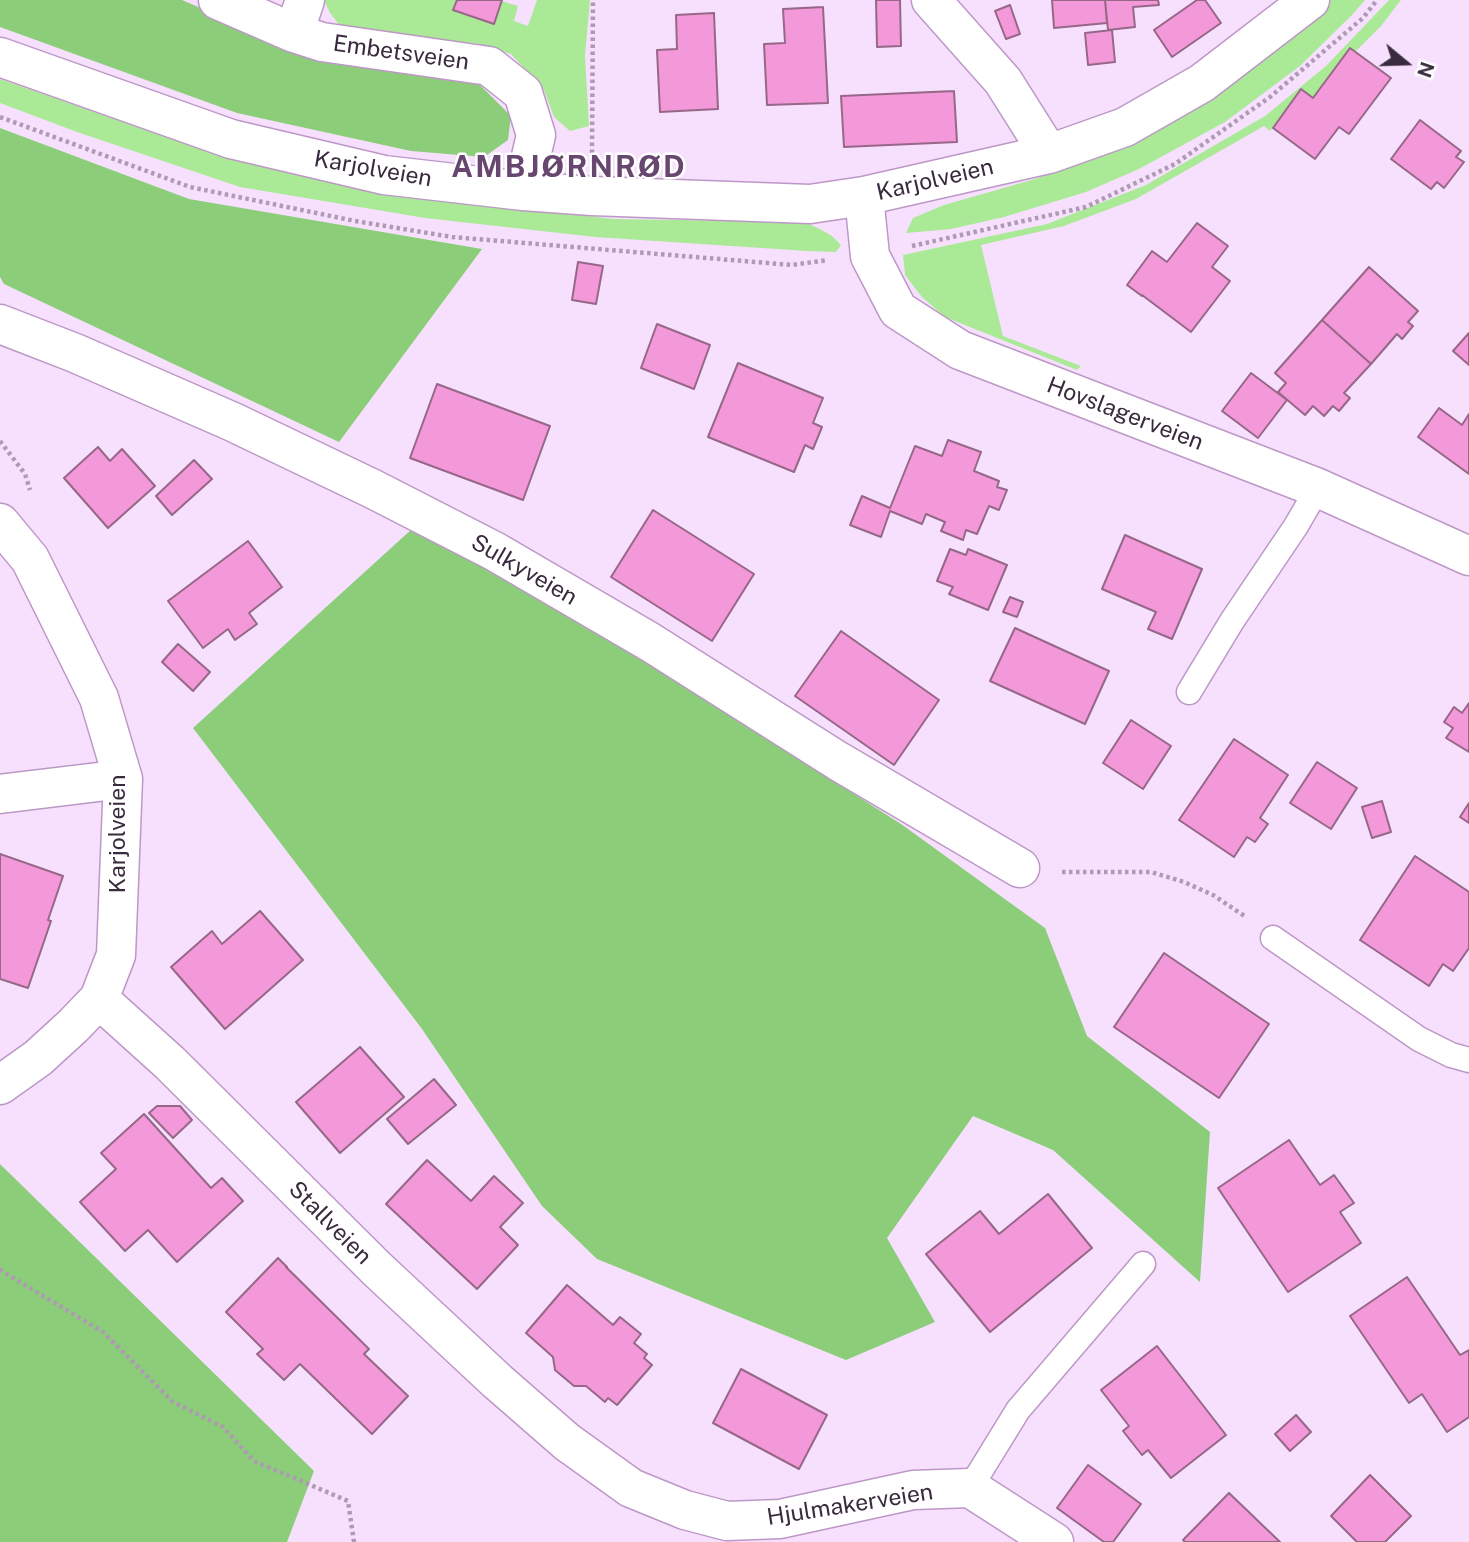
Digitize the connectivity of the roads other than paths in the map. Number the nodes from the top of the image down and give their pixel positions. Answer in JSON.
{"nodes":[{"id":1,"x":218,"y":0,"type":"edge"},
{"id":2,"x":931,"y":0,"type":"edge"},
{"id":3,"x":1310,"y":0,"type":"edge"},
{"id":4,"x":299,"y":16,"type":"edge"},
{"id":5,"x":0,"y":57,"type":"edge"},
{"id":6,"x":1049,"y":154,"type":"junction"},
{"id":7,"x":523,"y":191,"type":"junction"},
{"id":8,"x":864,"y":196,"type":"junction"},
{"id":9,"x":0,"y":324,"type":"edge"},
{"id":10,"x":1318,"y":488,"type":"junction"},
{"id":11,"x":0,"y":523,"type":"edge"},
{"id":12,"x":1469,"y":556,"type":"edge"},
{"id":13,"x":1189,"y":692,"type":"dead end"},
{"id":14,"x":122,"y":779,"type":"junction"},
{"id":15,"x":0,"y":794,"type":"edge"},
{"id":16,"x":1020,"y":868,"type":"road end"},
{"id":17,"x":1273,"y":938,"type":"road end"},
{"id":18,"x":99,"y":999,"type":"junction"},
{"id":19,"x":1469,"y":1060,"type":"edge"},
{"id":20,"x":0,"y":1085,"type":"edge"},
{"id":21,"x":1143,"y":1264,"type":"dead end"},
{"id":22,"x":567,"y":1442,"type":"joint"},
{"id":23,"x":970,"y":1488,"type":"junction"},
{"id":24,"x":1054,"y":1542,"type":"edge"}],
"edges":[{"from":1,"to":4,"type":"street","name":"Embetsveien"},
{"from":2,"to":6,"type":"street"},
{"from":3,"to":6,"type":"street","name":"Karjolveien"},
{"from":4,"to":7,"type":"street","name":"Embetsveien"},
{"from":5,"to":7,"type":"street","name":"Karjolveien"},
{"from":6,"to":8,"type":"street","name":"Karjolveien"},
{"from":7,"to":8,"type":"street","name":"Karjolveien"},
{"from":8,"to":10,"type":"street","name":"Hovslagerveien"},
{"from":9,"to":16,"type":"street","name":"Sulkyveien"},
{"from":10,"to":12,"type":"street","name":"Hovslagerveien"},
{"from":10,"to":13,"type":"lane"},
{"from":11,"to":14,"type":"street","name":"Karjolveien"},
{"from":14,"to":15,"type":"street"},
{"from":14,"to":18,"type":"street","name":"Karjolveien"},
{"from":17,"to":19,"type":"lane"},
{"from":18,"to":20,"type":"street","name":"Karjolveien"},
{"from":18,"to":22,"type":"street","name":"Stallveien"},
{"from":21,"to":23,"type":"lane"},
{"from":22,"to":23,"type":"street","name":"Hjulmakerveien"},
{"from":23,"to":24,"type":"street"}]}
